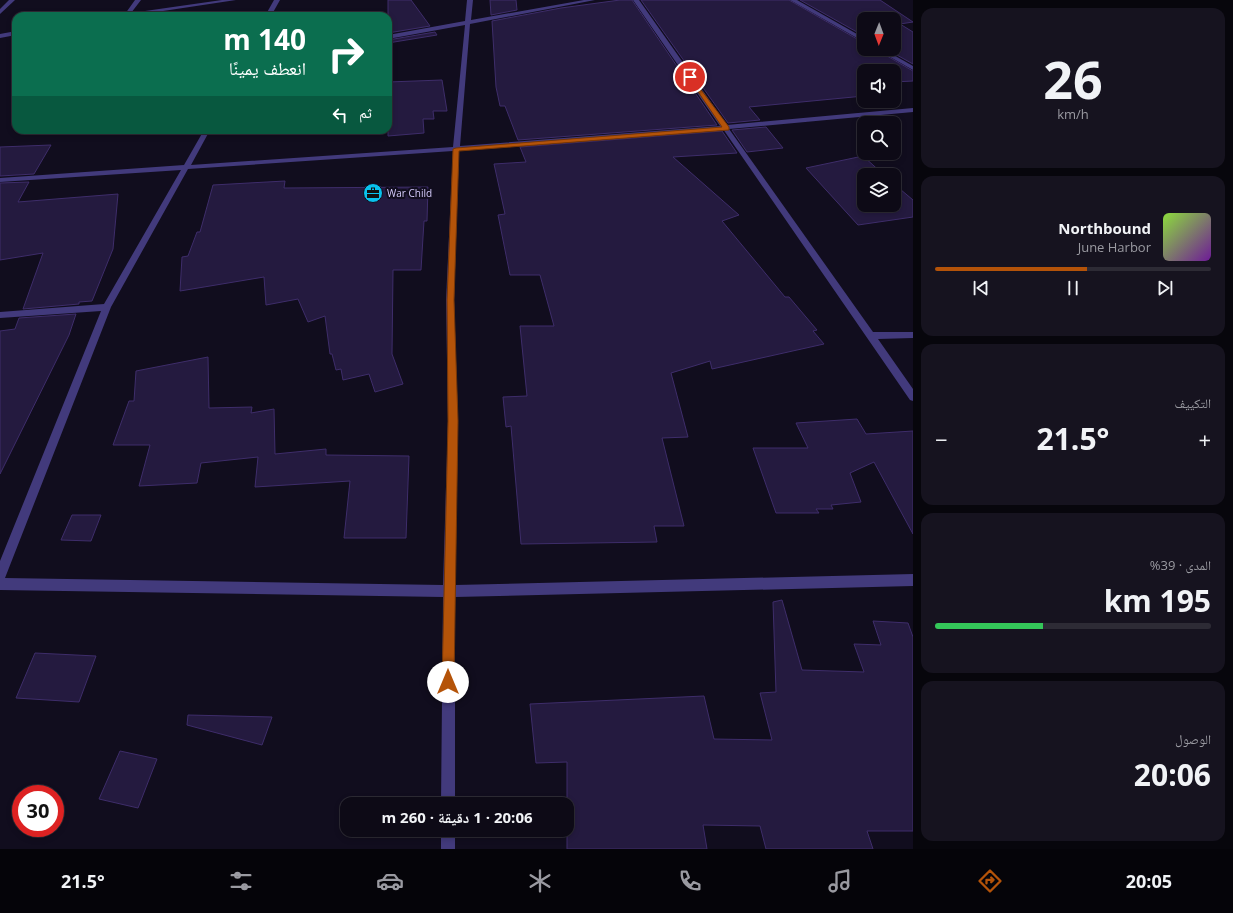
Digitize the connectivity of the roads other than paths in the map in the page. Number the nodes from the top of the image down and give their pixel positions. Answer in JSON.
{"nodes":[{"id":1,"x":12,"y":0,"type":"edge"},
{"id":2,"x":138,"y":0,"type":"edge"},
{"id":3,"x":233,"y":0,"type":"edge"},
{"id":4,"x":277,"y":0,"type":"edge"},
{"id":5,"x":470,"y":0,"type":"edge"},
{"id":6,"x":592,"y":0,"type":"edge"},
{"id":7,"x":636,"y":0,"type":"edge"},
{"id":8,"x":793,"y":0,"type":"edge"},
{"id":9,"x":0,"y":12,"type":"edge"},
{"id":10,"x":129,"y":12,"type":"edge"},
{"id":11,"x":148,"y":12,"type":"edge"},
{"id":12,"x":270,"y":12,"type":"edge"},
{"id":13,"x":469,"y":23,"type":"junction"},
{"id":14,"x":12,"y":34,"type":"edge"},
{"id":15,"x":0,"y":36,"type":"edge"},
{"id":16,"x":392,"y":36,"type":"edge"},
{"id":17,"x":857,"y":36,"type":"edge"},
{"id":18,"x":892,"y":56,"type":"edge"},
{"id":19,"x":913,"y":68,"type":"edge"},
{"id":20,"x":913,"y":110,"type":"edge"},
{"id":21,"x":726,"y":128,"type":"junction"},
{"id":22,"x":205,"y":134,"type":"edge"},
{"id":23,"x":456,"y":149,"type":"junction"},
{"id":24,"x":186,"y":167,"type":"junction"},
{"id":25,"x":0,"y":180,"type":"edge"},
{"id":26,"x":107,"y":306,"type":"junction"},
{"id":27,"x":0,"y":315,"type":"edge"},
{"id":28,"x":913,"y":335,"type":"edge"},
{"id":29,"x":870,"y":336,"type":"junction"},
{"id":30,"x":913,"y":397,"type":"edge"},
{"id":31,"x":0,"y":576,"type":"edge"},
{"id":32,"x":913,"y":580,"type":"edge"},
{"id":33,"x":0,"y":584,"type":"edge"},
{"id":34,"x":449,"y":591,"type":"junction"},
{"id":35,"x":448,"y":797,"type":"edge"},
{"id":36,"x":448,"y":837,"type":"edge"},
{"id":37,"x":448,"y":849,"type":"edge"}],
"edges":[{"from":1,"to":9,"type":"street"},
{"from":2,"to":10,"type":"street"},
{"from":3,"to":11,"type":"street"},
{"from":4,"to":12,"type":"street"},
{"from":5,"to":13,"type":"street"},
{"from":6,"to":13,"type":"street"},
{"from":7,"to":21,"type":"street"},
{"from":8,"to":17,"type":"street"},
{"from":13,"to":16,"type":"street"},
{"from":13,"to":23,"type":"street"},
{"from":14,"to":15,"type":"street"},
{"from":18,"to":19,"type":"street"},
{"from":20,"to":21,"type":"street"},
{"from":21,"to":23,"type":"street"},
{"from":21,"to":29,"type":"street"},
{"from":22,"to":24,"type":"street"},
{"from":23,"to":24,"type":"street"},
{"from":23,"to":34,"type":"street"},
{"from":24,"to":25,"type":"street"},
{"from":24,"to":26,"type":"street"},
{"from":26,"to":27,"type":"street"},
{"from":26,"to":31,"type":"street"},
{"from":28,"to":29,"type":"street"},
{"from":29,"to":30,"type":"street"},
{"from":32,"to":34,"type":"street"},
{"from":33,"to":34,"type":"street"},
{"from":34,"to":35,"type":"street"},
{"from":36,"to":37,"type":"street"}]}
